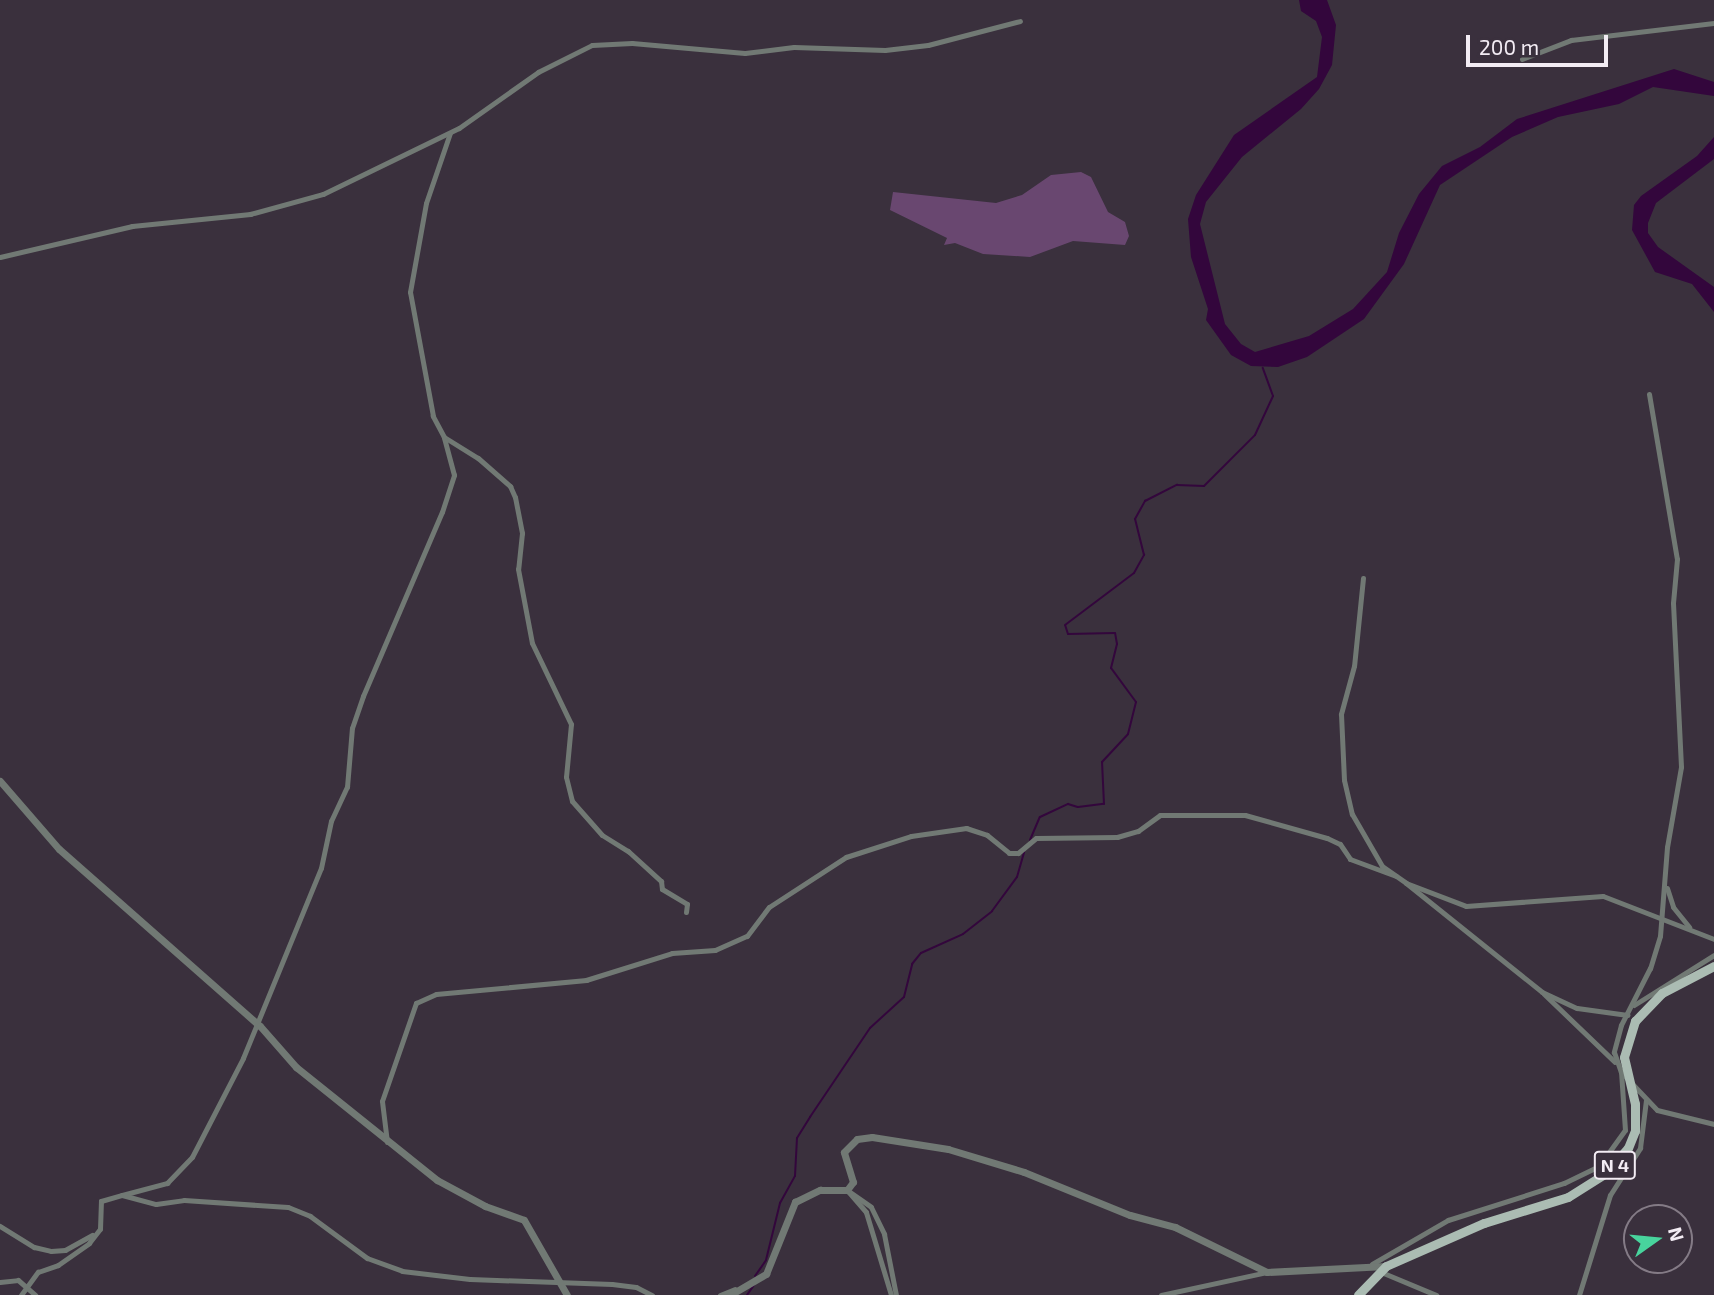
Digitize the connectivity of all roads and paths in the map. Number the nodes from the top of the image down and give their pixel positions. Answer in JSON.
{"nodes":[{"id":1,"x":1020,"y":21,"type":"dead end"},
{"id":2,"x":1714,"y":23,"type":"edge"},
{"id":3,"x":1522,"y":59,"type":"dead end"},
{"id":4,"x":450,"y":133,"type":"junction"},
{"id":5,"x":0,"y":257,"type":"edge"},
{"id":6,"x":1649,"y":394,"type":"dead end"},
{"id":7,"x":444,"y":437,"type":"junction"},
{"id":8,"x":1363,"y":578,"type":"dead end"},
{"id":9,"x":0,"y":781,"type":"edge"},
{"id":10,"x":1396,"y":876,"type":"junction"},
{"id":11,"x":1406,"y":883,"type":"junction"},
{"id":12,"x":1665,"y":884,"type":"junction"},
{"id":13,"x":686,"y":912,"type":"dead end"},
{"id":14,"x":1661,"y":919,"type":"junction"},
{"id":15,"x":1689,"y":927,"type":"junction"},
{"id":16,"x":1714,"y":939,"type":"edge"},
{"id":17,"x":1714,"y":955,"type":"edge"},
{"id":18,"x":1714,"y":966,"type":"edge"},
{"id":19,"x":1542,"y":992,"type":"junction"},
{"id":20,"x":1631,"y":1007,"type":"junction"},
{"id":21,"x":1628,"y":1015,"type":"junction"},
{"id":22,"x":258,"y":1024,"type":"junction"},
{"id":23,"x":1615,"y":1062,"type":"junction"},
{"id":24,"x":1625,"y":1076,"type":"junction"},
{"id":25,"x":1646,"y":1100,"type":"junction"},
{"id":26,"x":1714,"y":1124,"type":"edge"},
{"id":27,"x":387,"y":1142,"type":"junction"},
{"id":28,"x":847,"y":1190,"type":"junction"},
{"id":29,"x":122,"y":1195,"type":"junction"},
{"id":30,"x":0,"y":1226,"type":"edge"},
{"id":31,"x":94,"y":1234,"type":"junction"},
{"id":32,"x":1373,"y":1264,"type":"junction"},
{"id":33,"x":1383,"y":1269,"type":"junction"},
{"id":34,"x":1267,"y":1272,"type":"junction"},
{"id":35,"x":557,"y":1281,"type":"junction"},
{"id":36,"x":0,"y":1282,"type":"edge"},
{"id":37,"x":25,"y":1286,"type":"junction"},
{"id":38,"x":733,"y":1292,"type":"edge"},
{"id":39,"x":21,"y":1295,"type":"edge"},
{"id":40,"x":35,"y":1295,"type":"edge"},
{"id":41,"x":567,"y":1295,"type":"edge"},
{"id":42,"x":652,"y":1295,"type":"edge"},
{"id":43,"x":720,"y":1295,"type":"edge"},
{"id":44,"x":894,"y":1295,"type":"edge"},
{"id":45,"x":1161,"y":1295,"type":"edge"},
{"id":46,"x":1358,"y":1295,"type":"edge"},
{"id":47,"x":1436,"y":1295,"type":"edge"},
{"id":48,"x":1579,"y":1295,"type":"edge"}],
"edges":[{"from":1,"to":4,"type":"street"},
{"from":2,"to":3,"type":"street"},
{"from":4,"to":5,"type":"street"},
{"from":4,"to":7,"type":"street"},
{"from":6,"to":12,"type":"street"},
{"from":7,"to":13,"type":"street"},
{"from":7,"to":22,"type":"street"},
{"from":8,"to":10,"type":"street"},
{"from":9,"to":22,"type":"street"},
{"from":10,"to":11,"type":"street"},
{"from":10,"to":27,"type":"street"},
{"from":11,"to":14,"type":"street"},
{"from":11,"to":19,"type":"street"},
{"from":12,"to":14,"type":"street"},
{"from":12,"to":15,"type":"street"},
{"from":14,"to":15,"type":"street"},
{"from":14,"to":20,"type":"street"},
{"from":15,"to":16,"type":"street"},
{"from":17,"to":20,"type":"street"},
{"from":18,"to":24,"type":"main road","number":"N 4"},
{"from":19,"to":21,"type":"street"},
{"from":19,"to":23,"type":"street"},
{"from":20,"to":21,"type":"street"},
{"from":21,"to":23,"type":"street"},
{"from":22,"to":27,"type":"street"},
{"from":22,"to":29,"type":"street"},
{"from":23,"to":24,"type":"street"},
{"from":24,"to":25,"type":"street"},
{"from":24,"to":32,"type":"street"},
{"from":24,"to":33,"type":"main road","number":"N 4"},
{"from":25,"to":26,"type":"street"},
{"from":25,"to":48,"type":"street"},
{"from":27,"to":35,"type":"street"},
{"from":28,"to":34,"type":"street"},
{"from":28,"to":38,"type":"street"},
{"from":28,"to":44,"type":"street"},
{"from":28,"to":44,"type":"street"},
{"from":29,"to":31,"type":"street"},
{"from":29,"to":35,"type":"street"},
{"from":30,"to":31,"type":"street"},
{"from":31,"to":37,"type":"street"},
{"from":32,"to":33,"type":"street"},
{"from":32,"to":34,"type":"street"},
{"from":33,"to":46,"type":"main road","number":"N 4"},
{"from":33,"to":47,"type":"street"},
{"from":34,"to":45,"type":"street"},
{"from":35,"to":41,"type":"street"},
{"from":35,"to":42,"type":"street"},
{"from":36,"to":37,"type":"street"},
{"from":37,"to":39,"type":"street"},
{"from":37,"to":40,"type":"street"},
{"from":38,"to":43,"type":"street"}]}
